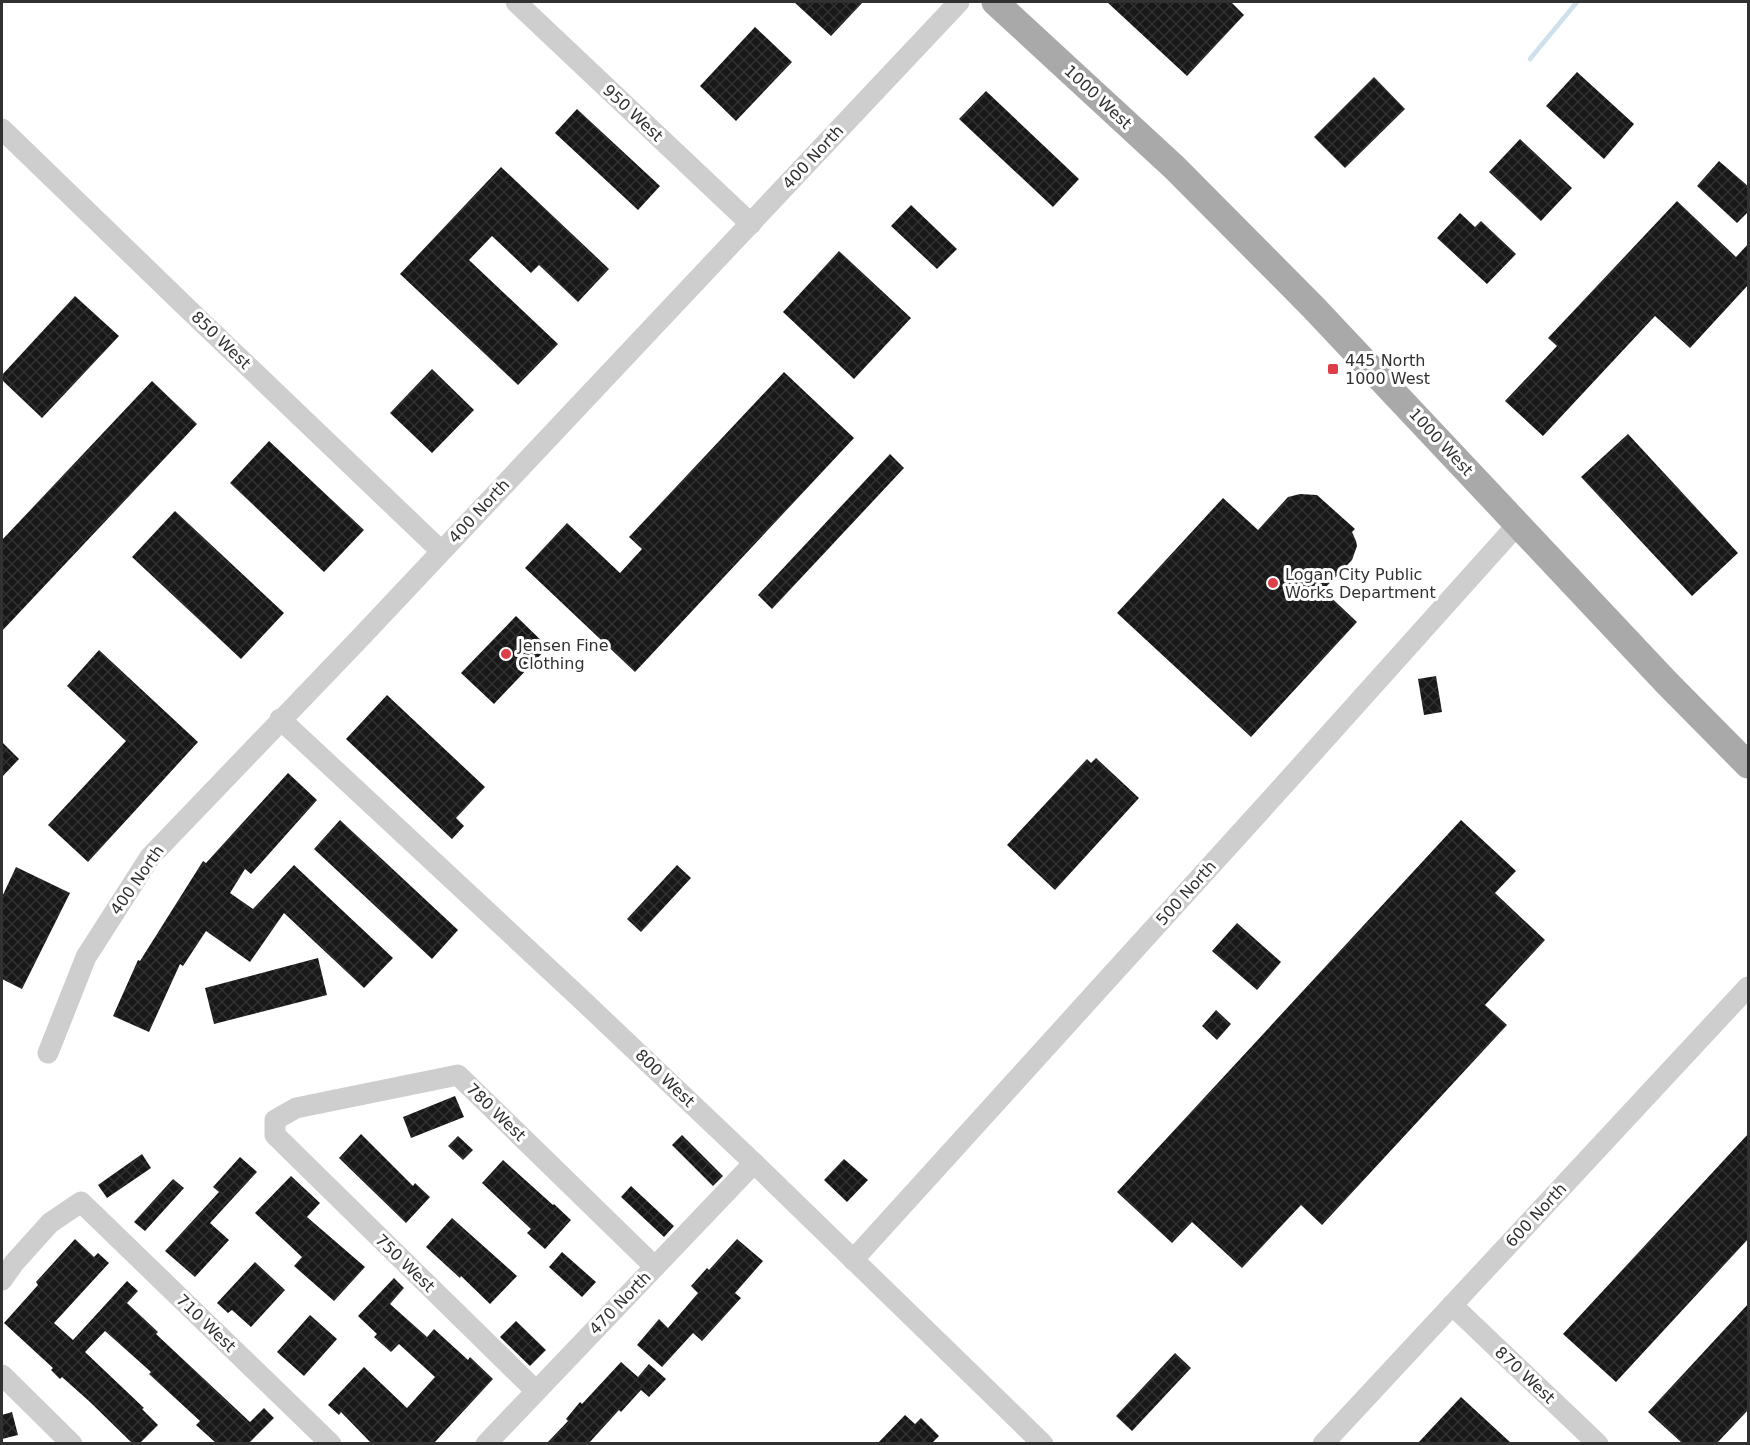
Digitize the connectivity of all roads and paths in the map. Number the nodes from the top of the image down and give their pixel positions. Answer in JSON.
{"nodes":[{"id":1,"x":516,"y":2,"type":"edge"},
{"id":2,"x":959,"y":2,"type":"edge"},
{"id":3,"x":996,"y":2,"type":"edge"},
{"id":4,"x":2,"y":129,"type":"edge"},
{"id":5,"x":751,"y":224,"type":"junction"},
{"id":6,"x":1518,"y":524,"type":"junction"},
{"id":7,"x":441,"y":551,"type":"junction"},
{"id":8,"x":280,"y":719,"type":"junction"},
{"id":9,"x":1749,"y":765,"type":"edge"},
{"id":10,"x":1749,"y":987,"type":"edge"},
{"id":11,"x":48,"y":1053,"type":"dead end"},
{"id":12,"x":275,"y":1136,"type":"joint"},
{"id":13,"x":754,"y":1163,"type":"junction"},
{"id":14,"x":853,"y":1260,"type":"junction"},
{"id":15,"x":655,"y":1267,"type":"junction"},
{"id":16,"x":2,"y":1280,"type":"edge"},
{"id":17,"x":1452,"y":1305,"type":"junction"},
{"id":18,"x":2,"y":1375,"type":"edge"},
{"id":19,"x":536,"y":1391,"type":"junction"},
{"id":20,"x":72,"y":1443,"type":"edge"},
{"id":21,"x":331,"y":1443,"type":"edge"},
{"id":22,"x":486,"y":1443,"type":"edge"},
{"id":23,"x":1043,"y":1443,"type":"edge"},
{"id":24,"x":1323,"y":1443,"type":"edge"},
{"id":25,"x":1598,"y":1443,"type":"edge"}],
"edges":[{"from":1,"to":5,"type":"street","name":"950 West"},
{"from":2,"to":5,"type":"street","name":"400 North"},
{"from":3,"to":6,"type":"main road","name":"1000 West"},
{"from":4,"to":7,"type":"street","name":"850 West"},
{"from":5,"to":7,"type":"street","name":"400 North"},
{"from":6,"to":9,"type":"main road","name":"1000 West"},
{"from":6,"to":14,"type":"street","name":"500 North"},
{"from":7,"to":8,"type":"street","name":"400 North"},
{"from":8,"to":11,"type":"street","name":"400 North"},
{"from":8,"to":13,"type":"street","name":"800 West"},
{"from":10,"to":17,"type":"street","name":"600 North"},
{"from":12,"to":15,"type":"street","name":"780 West"},
{"from":12,"to":19,"type":"street","name":"750 West"},
{"from":13,"to":14,"type":"street","name":"800 West"},
{"from":13,"to":15,"type":"street","name":"470 North"},
{"from":14,"to":23,"type":"street","name":"800 West"},
{"from":15,"to":19,"type":"street","name":"470 North"},
{"from":16,"to":21,"type":"street","name":"710 West"},
{"from":17,"to":24,"type":"street","name":"600 North"},
{"from":17,"to":25,"type":"street","name":"870 West"},
{"from":18,"to":20,"type":"street"},
{"from":19,"to":22,"type":"street","name":"470 North"}]}
